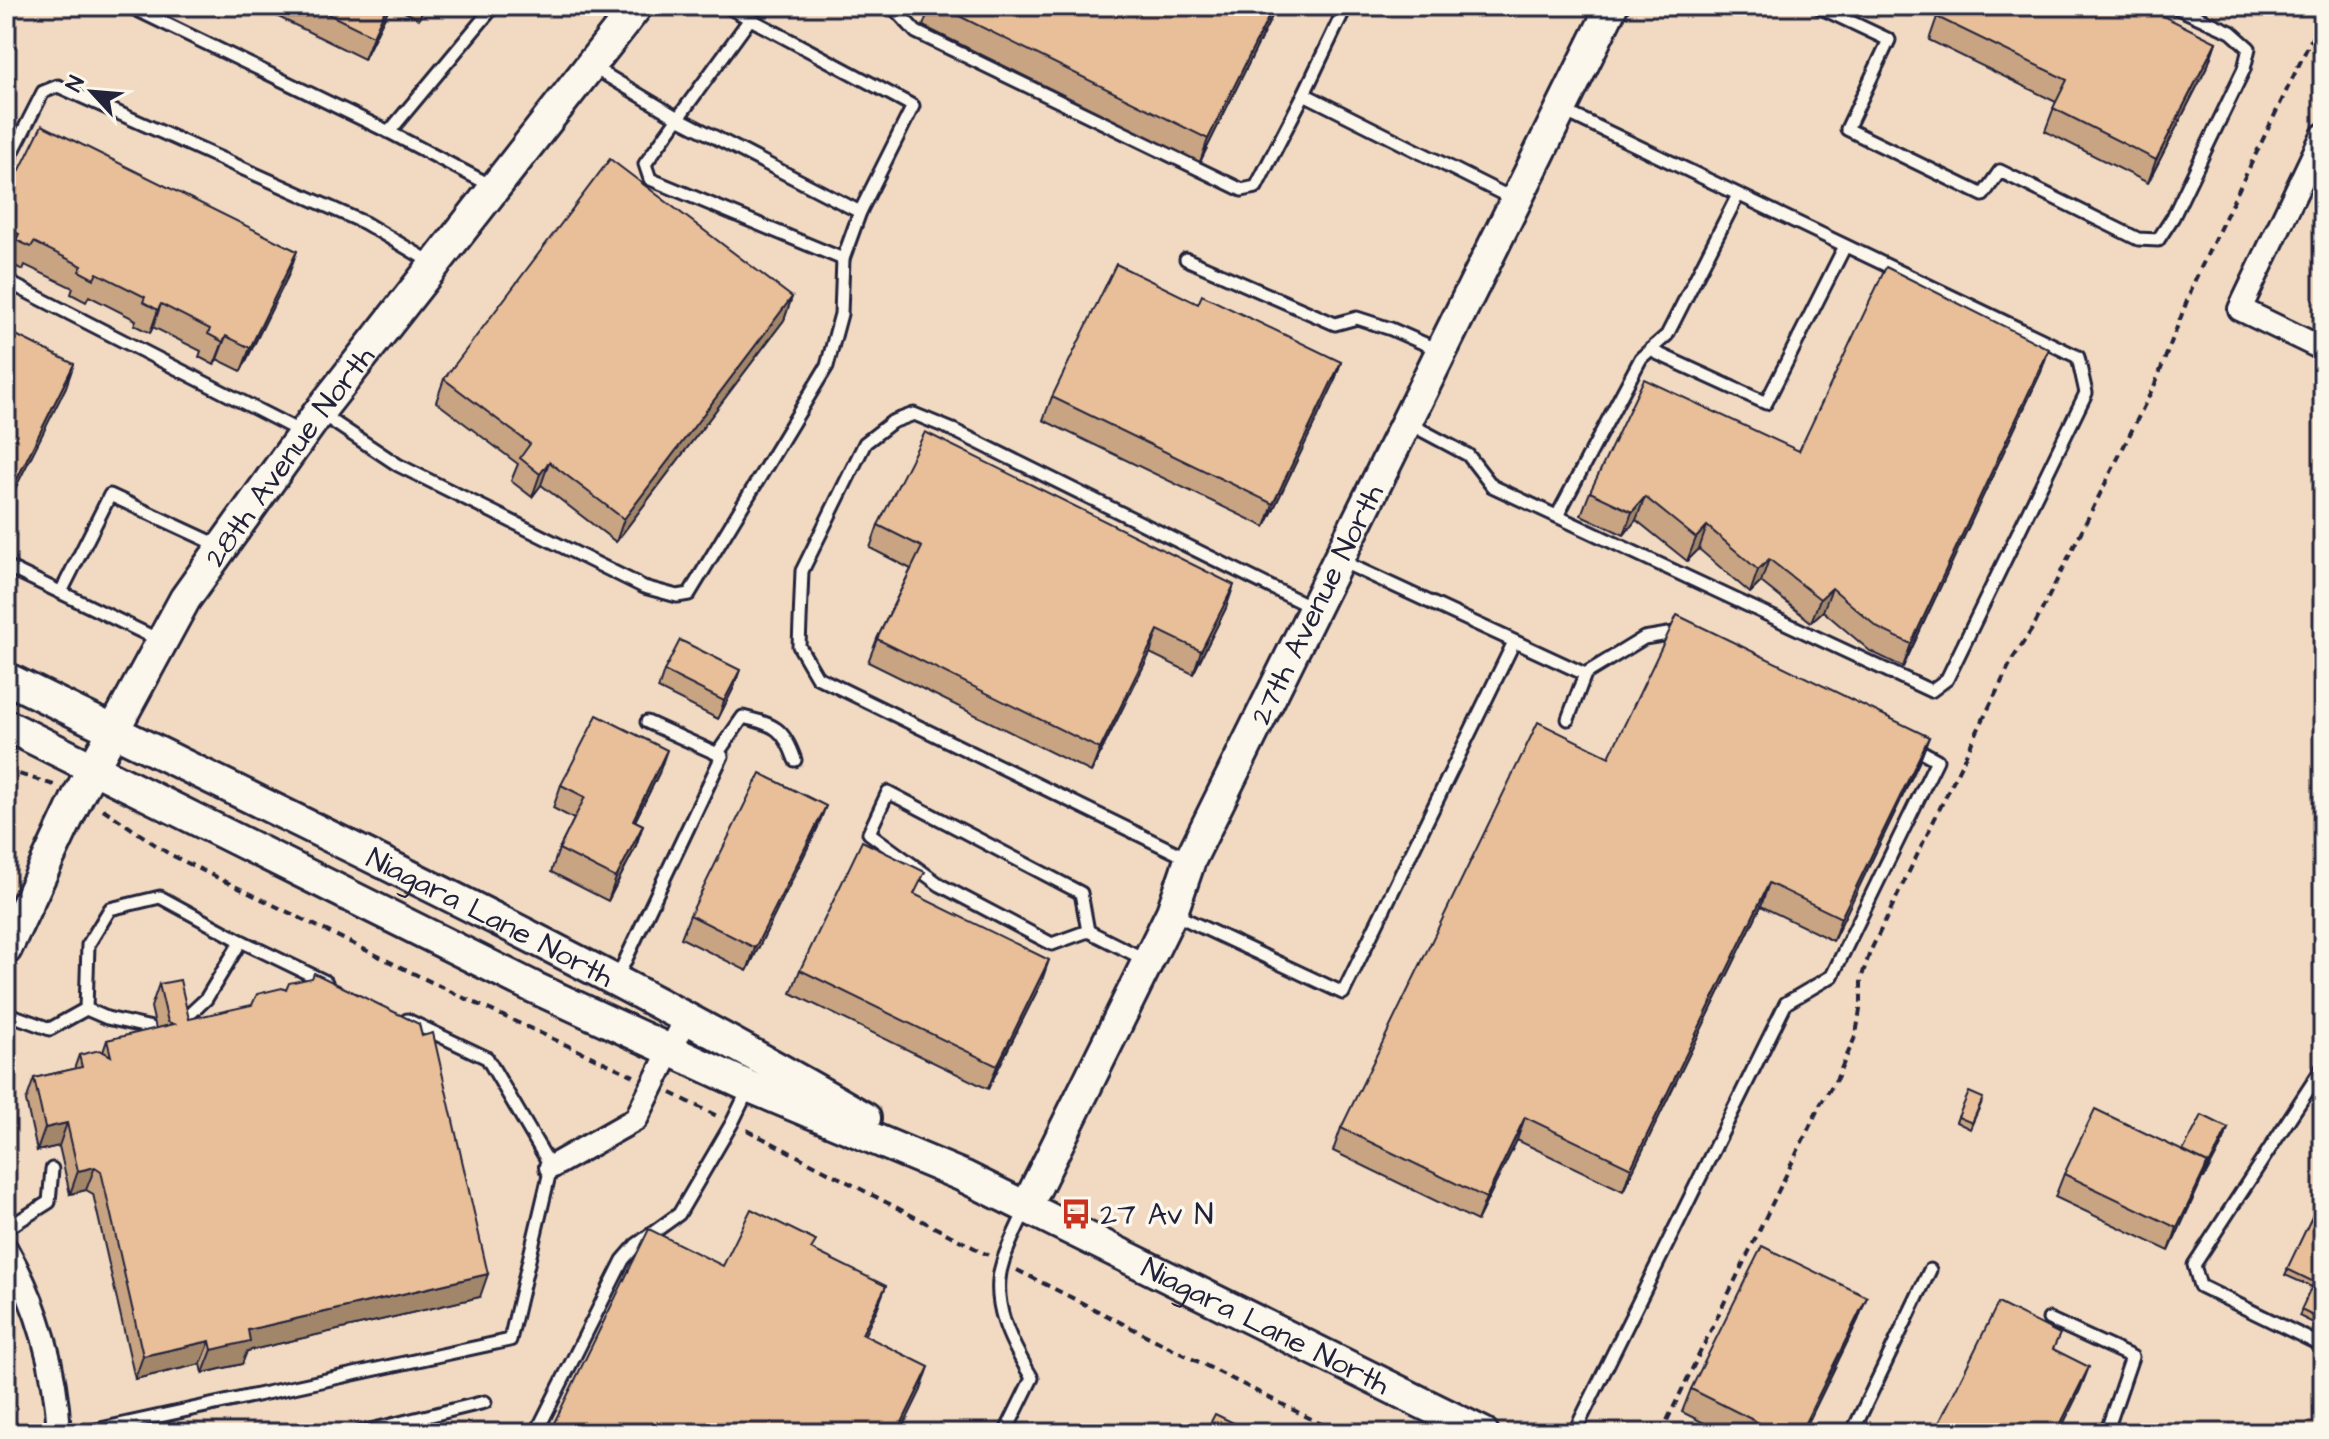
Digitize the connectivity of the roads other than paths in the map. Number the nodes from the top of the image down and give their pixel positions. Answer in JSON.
{"nodes":[{"id":1,"x":129,"y":6,"type":"edge"},
{"id":2,"x":494,"y":6,"type":"edge"},
{"id":3,"x":637,"y":6,"type":"edge"},
{"id":4,"x":726,"y":6,"type":"edge"},
{"id":5,"x":892,"y":6,"type":"edge"},
{"id":6,"x":1346,"y":6,"type":"edge"},
{"id":7,"x":1612,"y":6,"type":"edge"},
{"id":8,"x":1817,"y":6,"type":"edge"},
{"id":9,"x":2173,"y":6,"type":"edge"},
{"id":10,"x":750,"y":19,"type":"junction"},
{"id":11,"x":590,"y":66,"type":"junction"},
{"id":12,"x":1304,"y":94,"type":"junction"},
{"id":13,"x":1560,"y":110,"type":"junction"},
{"id":14,"x":678,"y":118,"type":"junction"},
{"id":15,"x":389,"y":132,"type":"junction"},
{"id":16,"x":2323,"y":135,"type":"edge"},
{"id":17,"x":6,"y":165,"type":"edge"},
{"id":18,"x":496,"y":188,"type":"junction"},
{"id":19,"x":1738,"y":195,"type":"junction"},
{"id":20,"x":1515,"y":200,"type":"junction"},
{"id":21,"x":860,"y":212,"type":"junction"},
{"id":22,"x":1845,"y":246,"type":"junction"},
{"id":23,"x":843,"y":259,"type":"junction"},
{"id":24,"x":1186,"y":259,"type":"dead end"},
{"id":25,"x":434,"y":264,"type":"junction"},
{"id":26,"x":6,"y":281,"type":"edge"},
{"id":27,"x":2323,"y":349,"type":"edge"},
{"id":28,"x":1650,"y":350,"type":"junction"},
{"id":29,"x":1442,"y":351,"type":"junction"},
{"id":30,"x":1407,"y":422,"type":"junction"},
{"id":31,"x":311,"y":423,"type":"junction"},
{"id":32,"x":1557,"y":516,"type":"junction"},
{"id":33,"x":224,"y":548,"type":"junction"},
{"id":34,"x":1340,"y":561,"type":"junction"},
{"id":35,"x":6,"y":566,"type":"edge"},
{"id":36,"x":61,"y":592,"type":"junction"},
{"id":37,"x":1316,"y":609,"type":"junction"},
{"id":38,"x":1699,"y":638,"type":"edge"},
{"id":39,"x":161,"y":642,"type":"junction"},
{"id":40,"x":1514,"y":642,"type":"junction"},
{"id":41,"x":1585,"y":674,"type":"junction"},
{"id":42,"x":6,"y":678,"type":"edge"},
{"id":43,"x":1568,"y":719,"type":"dead end"},
{"id":44,"x":647,"y":722,"type":"dead end"},
{"id":45,"x":6,"y":725,"type":"edge"},
{"id":46,"x":114,"y":731,"type":"junction"},
{"id":47,"x":1899,"y":740,"type":"edge"},
{"id":48,"x":717,"y":754,"type":"junction"},
{"id":49,"x":795,"y":760,"type":"dead end"},
{"id":50,"x":94,"y":768,"type":"junction"},
{"id":51,"x":1190,"y":860,"type":"junction"},
{"id":52,"x":1172,"y":912,"type":"junction"},
{"id":53,"x":1088,"y":931,"type":"junction"},
{"id":54,"x":241,"y":941,"type":"junction"},
{"id":55,"x":6,"y":949,"type":"edge"},
{"id":56,"x":1148,"y":962,"type":"junction"},
{"id":57,"x":615,"y":982,"type":"junction"},
{"id":58,"x":337,"y":987,"type":"edge"},
{"id":59,"x":86,"y":1009,"type":"junction"},
{"id":60,"x":6,"y":1013,"type":"edge"},
{"id":61,"x":391,"y":1013,"type":"edge"},
{"id":62,"x":686,"y":1019,"type":"junction"},
{"id":63,"x":179,"y":1024,"type":"edge"},
{"id":64,"x":152,"y":1028,"type":"edge"},
{"id":65,"x":672,"y":1051,"type":"junction"},
{"id":66,"x":2323,"y":1067,"type":"edge"},
{"id":67,"x":750,"y":1087,"type":"junction"},
{"id":68,"x":551,"y":1167,"type":"junction"},
{"id":69,"x":52,"y":1169,"type":"dead end"},
{"id":70,"x":963,"y":1176,"type":"junction"},
{"id":71,"x":1027,"y":1206,"type":"junction"},
{"id":72,"x":6,"y":1229,"type":"edge"},
{"id":73,"x":6,"y":1249,"type":"edge"},
{"id":74,"x":1930,"y":1270,"type":"dead end"},
{"id":75,"x":2049,"y":1319,"type":"dead end"},
{"id":76,"x":2323,"y":1346,"type":"edge"},
{"id":77,"x":485,"y":1402,"type":"dead end"},
{"id":78,"x":59,"y":1433,"type":"edge"},
{"id":79,"x":82,"y":1433,"type":"edge"},
{"id":80,"x":358,"y":1433,"type":"edge"},
{"id":81,"x":536,"y":1433,"type":"edge"},
{"id":82,"x":1005,"y":1433,"type":"edge"},
{"id":83,"x":1483,"y":1433,"type":"edge"},
{"id":84,"x":1574,"y":1433,"type":"edge"},
{"id":85,"x":1852,"y":1433,"type":"edge"},
{"id":86,"x":2106,"y":1433,"type":"edge"}],
"edges":[{"from":1,"to":15,"type":"lane"},
{"from":2,"to":15,"type":"lane"},
{"from":3,"to":11,"type":"street","name":"28th Avenue North"},
{"from":4,"to":10,"type":"lane"},
{"from":5,"to":12,"type":"lane"},
{"from":6,"to":12,"type":"lane"},
{"from":7,"to":13,"type":"street","name":"27th Avenue North"},
{"from":8,"to":9,"type":"lane"},
{"from":10,"to":14,"type":"lane"},
{"from":10,"to":21,"type":"lane"},
{"from":11,"to":14,"type":"lane"},
{"from":11,"to":18,"type":"street","name":"28th Avenue North"},
{"from":12,"to":20,"type":"lane"},
{"from":13,"to":19,"type":"lane"},
{"from":13,"to":20,"type":"street","name":"27th Avenue North"},
{"from":14,"to":21,"type":"lane"},
{"from":14,"to":23,"type":"lane"},
{"from":15,"to":18,"type":"lane"},
{"from":16,"to":27,"type":"street"},
{"from":17,"to":25,"type":"lane"},
{"from":18,"to":25,"type":"street","name":"28th Avenue North"},
{"from":19,"to":22,"type":"lane"},
{"from":19,"to":28,"type":"lane"},
{"from":20,"to":29,"type":"street","name":"27th Avenue North"},
{"from":21,"to":23,"type":"lane"},
{"from":22,"to":28,"type":"lane"},
{"from":22,"to":32,"type":"lane"},
{"from":23,"to":31,"type":"lane"},
{"from":24,"to":29,"type":"lane"},
{"from":25,"to":31,"type":"street","name":"28th Avenue North"},
{"from":26,"to":31,"type":"lane"},
{"from":28,"to":32,"type":"lane"},
{"from":29,"to":30,"type":"street","name":"27th Avenue North"},
{"from":30,"to":32,"type":"lane"},
{"from":30,"to":34,"type":"street","name":"27th Avenue North"},
{"from":31,"to":33,"type":"street","name":"28th Avenue North"},
{"from":33,"to":36,"type":"lane"},
{"from":33,"to":39,"type":"street","name":"28th Avenue North"},
{"from":34,"to":37,"type":"street","name":"27th Avenue North"},
{"from":34,"to":40,"type":"lane"},
{"from":35,"to":36,"type":"lane"},
{"from":36,"to":39,"type":"lane"},
{"from":37,"to":51,"type":"street","name":"27th Avenue North"},
{"from":37,"to":51,"type":"lane"},
{"from":38,"to":41,"type":"lane"},
{"from":39,"to":46,"type":"street","name":"28th Avenue North"},
{"from":40,"to":41,"type":"lane"},
{"from":40,"to":52,"type":"lane"},
{"from":41,"to":43,"type":"lane"},
{"from":42,"to":46,"type":"street","name":"Niagara Lane North"},
{"from":44,"to":48,"type":"lane"},
{"from":45,"to":50,"type":"street","name":"Niagara Lane North"},
{"from":46,"to":50,"type":"street","name":"28th Avenue North"},
{"from":46,"to":57,"type":"street","name":"Niagara Lane North"},
{"from":47,"to":84,"type":"lane"},
{"from":48,"to":49,"type":"lane"},
{"from":48,"to":57,"type":"lane"},
{"from":50,"to":55,"type":"street","name":"28th Avenue North"},
{"from":50,"to":65,"type":"street","name":"Niagara Lane North"},
{"from":51,"to":52,"type":"street","name":"27th Avenue North"},
{"from":52,"to":56,"type":"street","name":"27th Avenue North"},
{"from":53,"to":53,"type":"lane"},
{"from":53,"to":56,"type":"lane"},
{"from":54,"to":58,"type":"lane"},
{"from":54,"to":59,"type":"lane"},
{"from":54,"to":63,"type":"lane"},
{"from":56,"to":71,"type":"street","name":"27th Avenue North"},
{"from":57,"to":62,"type":"street","name":"Niagara Lane North"},
{"from":59,"to":60,"type":"lane"},
{"from":59,"to":64,"type":"lane"},
{"from":61,"to":68,"type":"lane"},
{"from":62,"to":65,"type":"street"},
{"from":62,"to":70,"type":"street","name":"Niagara Lane North"},
{"from":65,"to":67,"type":"street","name":"Niagara Lane North"},
{"from":65,"to":68,"type":"street"},
{"from":66,"to":76,"type":"lane"},
{"from":67,"to":70,"type":"street","name":"Niagara Lane North"},
{"from":67,"to":81,"type":"lane"},
{"from":68,"to":79,"type":"lane"},
{"from":69,"to":72,"type":"lane"},
{"from":70,"to":71,"type":"street","name":"Niagara Lane North"},
{"from":71,"to":82,"type":"lane"},
{"from":71,"to":83,"type":"street","name":"Niagara Lane North"},
{"from":73,"to":78,"type":"street"},
{"from":74,"to":85,"type":"lane"},
{"from":75,"to":86,"type":"lane"},
{"from":77,"to":80,"type":"lane"}]}
